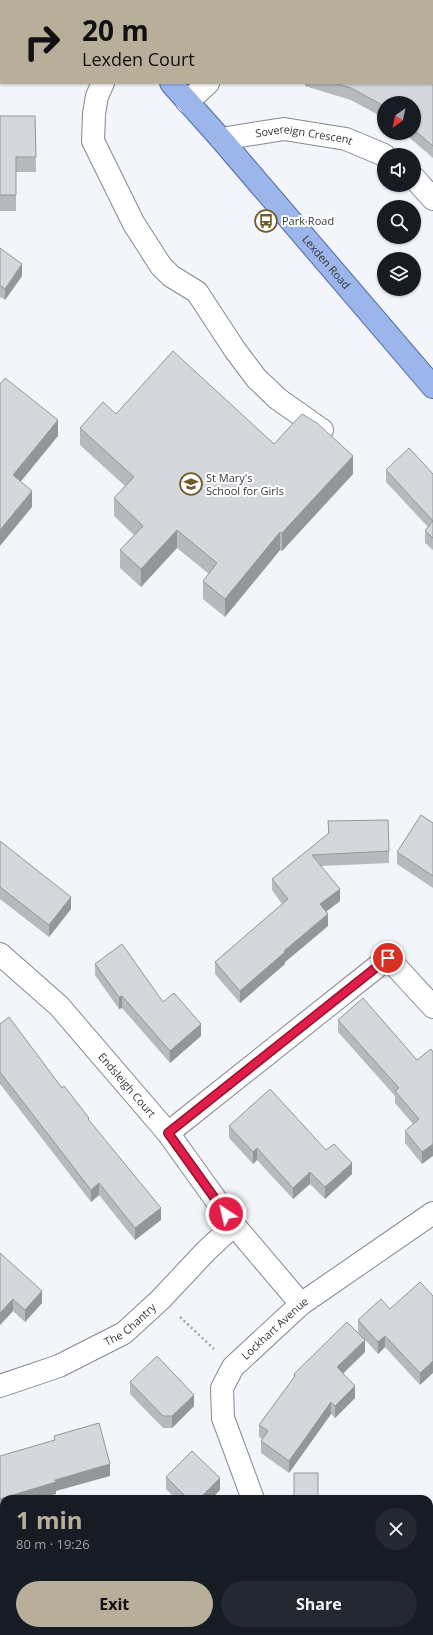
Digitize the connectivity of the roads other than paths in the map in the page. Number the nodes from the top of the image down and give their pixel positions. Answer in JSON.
{"nodes":[{"id":1,"x":103,"y":84,"type":"edge"},
{"id":2,"x":172,"y":84,"type":"edge"},
{"id":3,"x":207,"y":84,"type":"edge"},
{"id":4,"x":187,"y":102,"type":"junction"},
{"id":5,"x":221,"y":139,"type":"junction"},
{"id":6,"x":377,"y":152,"type":"edge"},
{"id":7,"x":421,"y":186,"type":"edge"},
{"id":8,"x":433,"y":199,"type":"edge"},
{"id":9,"x":433,"y":387,"type":"edge"},
{"id":10,"x":322,"y":430,"type":"edge"},
{"id":11,"x":0,"y":954,"type":"edge"},
{"id":12,"x":433,"y":1007,"type":"edge"},
{"id":13,"x":168,"y":1133,"type":"junction"},
{"id":14,"x":433,"y":1213,"type":"edge"},
{"id":15,"x":234,"y":1225,"type":"junction"},
{"id":16,"x":301,"y":1304,"type":"junction"},
{"id":17,"x":0,"y":1386,"type":"edge"},
{"id":18,"x":252,"y":1495,"type":"edge"}],
"edges":[{"from":1,"to":10,"type":"street"},
{"from":2,"to":4,"type":"main road","name":"Lexden Road"},
{"from":3,"to":4,"type":"street"},
{"from":4,"to":5,"type":"main road","name":"Lexden Road"},
{"from":5,"to":6,"type":"street","name":"Sovereign Crescent"},
{"from":5,"to":9,"type":"main road","name":"Lexden Road"},
{"from":7,"to":8,"type":"street"},
{"from":11,"to":13,"type":"street","name":"Endsleigh Court"},
{"from":12,"to":13,"type":"street"},
{"from":13,"to":15,"type":"street","name":"Endsleigh Court"},
{"from":14,"to":16,"type":"street","name":"Lockhart Avenue"},
{"from":15,"to":16,"type":"street","name":"Endsleigh Court"},
{"from":15,"to":17,"type":"street","name":"The Chantry"},
{"from":16,"to":18,"type":"street","name":"Lockhart Avenue"}]}
